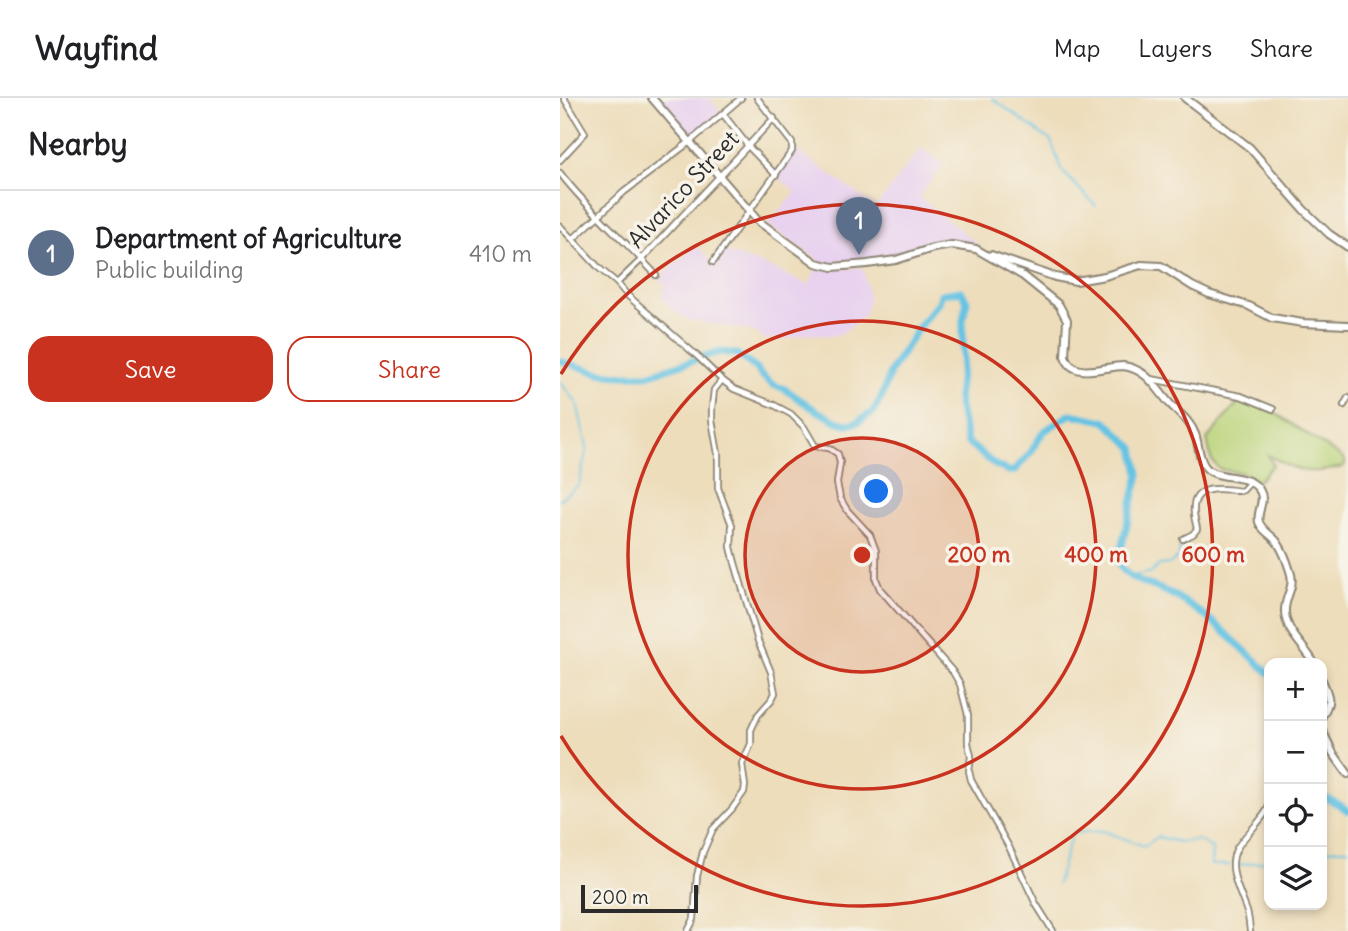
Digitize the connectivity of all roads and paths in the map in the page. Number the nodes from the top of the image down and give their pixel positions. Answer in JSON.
{"nodes":[{"id":1,"x":564,"y":98,"type":"edge"},
{"id":2,"x":652,"y":98,"type":"edge"},
{"id":3,"x":741,"y":98,"type":"edge"},
{"id":4,"x":757,"y":98,"type":"edge"},
{"id":5,"x":1185,"y":98,"type":"edge"},
{"id":6,"x":723,"y":114,"type":"junction"},
{"id":7,"x":774,"y":118,"type":"junction"},
{"id":8,"x":690,"y":142,"type":"junction"},
{"id":9,"x":748,"y":146,"type":"junction"},
{"id":10,"x":560,"y":160,"type":"edge"},
{"id":11,"x":560,"y":173,"type":"edge"},
{"id":12,"x":776,"y":175,"type":"junction"},
{"id":13,"x":719,"y":177,"type":"junction"},
{"id":14,"x":748,"y":211,"type":"junction"},
{"id":15,"x":598,"y":216,"type":"junction"},
{"id":16,"x":560,"y":226,"type":"edge"},
{"id":17,"x":573,"y":239,"type":"junction"},
{"id":18,"x":1348,"y":247,"type":"edge"},
{"id":19,"x":987,"y":255,"type":"junction"},
{"id":20,"x":642,"y":259,"type":"junction"},
{"id":21,"x":713,"y":262,"type":"dead end"},
{"id":22,"x":656,"y":275,"type":"dead end"},
{"id":23,"x":617,"y":283,"type":"junction"},
{"id":24,"x":1348,"y":325,"type":"edge"},
{"id":25,"x":1151,"y":379,"type":"junction"},
{"id":26,"x":722,"y":380,"type":"junction"},
{"id":27,"x":1348,"y":398,"type":"edge"},
{"id":28,"x":1344,"y":405,"type":"dead end"},
{"id":29,"x":1273,"y":409,"type":"dead end"},
{"id":30,"x":1250,"y":482,"type":"junction"},
{"id":31,"x":1183,"y":539,"type":"dead end"},
{"id":32,"x":1311,"y":658,"type":"edge"},
{"id":33,"x":1327,"y":740,"type":"edge"},
{"id":34,"x":1348,"y":774,"type":"edge"},
{"id":35,"x":1264,"y":815,"type":"edge"},
{"id":36,"x":688,"y":931,"type":"edge"},
{"id":37,"x":1053,"y":931,"type":"edge"},
{"id":38,"x":1250,"y":931,"type":"edge"}],
"edges":[{"from":1,"to":10,"type":"street"},
{"from":2,"to":8,"type":"main road"},
{"from":3,"to":6,"type":"street"},
{"from":4,"to":7,"type":"street"},
{"from":5,"to":18,"type":"main road"},
{"from":6,"to":8,"type":"street"},
{"from":6,"to":9,"type":"street"},
{"from":7,"to":9,"type":"street","name":"Alvarico Street"},
{"from":7,"to":12,"type":"street"},
{"from":8,"to":13,"type":"main road"},
{"from":8,"to":15,"type":"street"},
{"from":9,"to":12,"type":"street"},
{"from":9,"to":13,"type":"street","name":"Alvarico Street"},
{"from":11,"to":15,"type":"street"},
{"from":12,"to":14,"type":"street"},
{"from":13,"to":14,"type":"main road"},
{"from":13,"to":20,"type":"street","name":"Alvarico Street"},
{"from":14,"to":19,"type":"main road"},
{"from":14,"to":21,"type":"street"},
{"from":15,"to":17,"type":"street"},
{"from":15,"to":20,"type":"street"},
{"from":16,"to":17,"type":"street"},
{"from":17,"to":23,"type":"street"},
{"from":19,"to":24,"type":"main road"},
{"from":19,"to":25,"type":"main road"},
{"from":20,"to":22,"type":"street"},
{"from":20,"to":23,"type":"street","name":"Alvarico Street"},
{"from":23,"to":26,"type":"street"},
{"from":25,"to":29,"type":"street"},
{"from":25,"to":30,"type":"main road"},
{"from":26,"to":36,"type":"street"},
{"from":26,"to":37,"type":"street"},
{"from":27,"to":28,"type":"street"},
{"from":30,"to":31,"type":"street"},
{"from":30,"to":32,"type":"main road"},
{"from":33,"to":34,"type":"main road"},
{"from":35,"to":38,"type":"street"}]}
